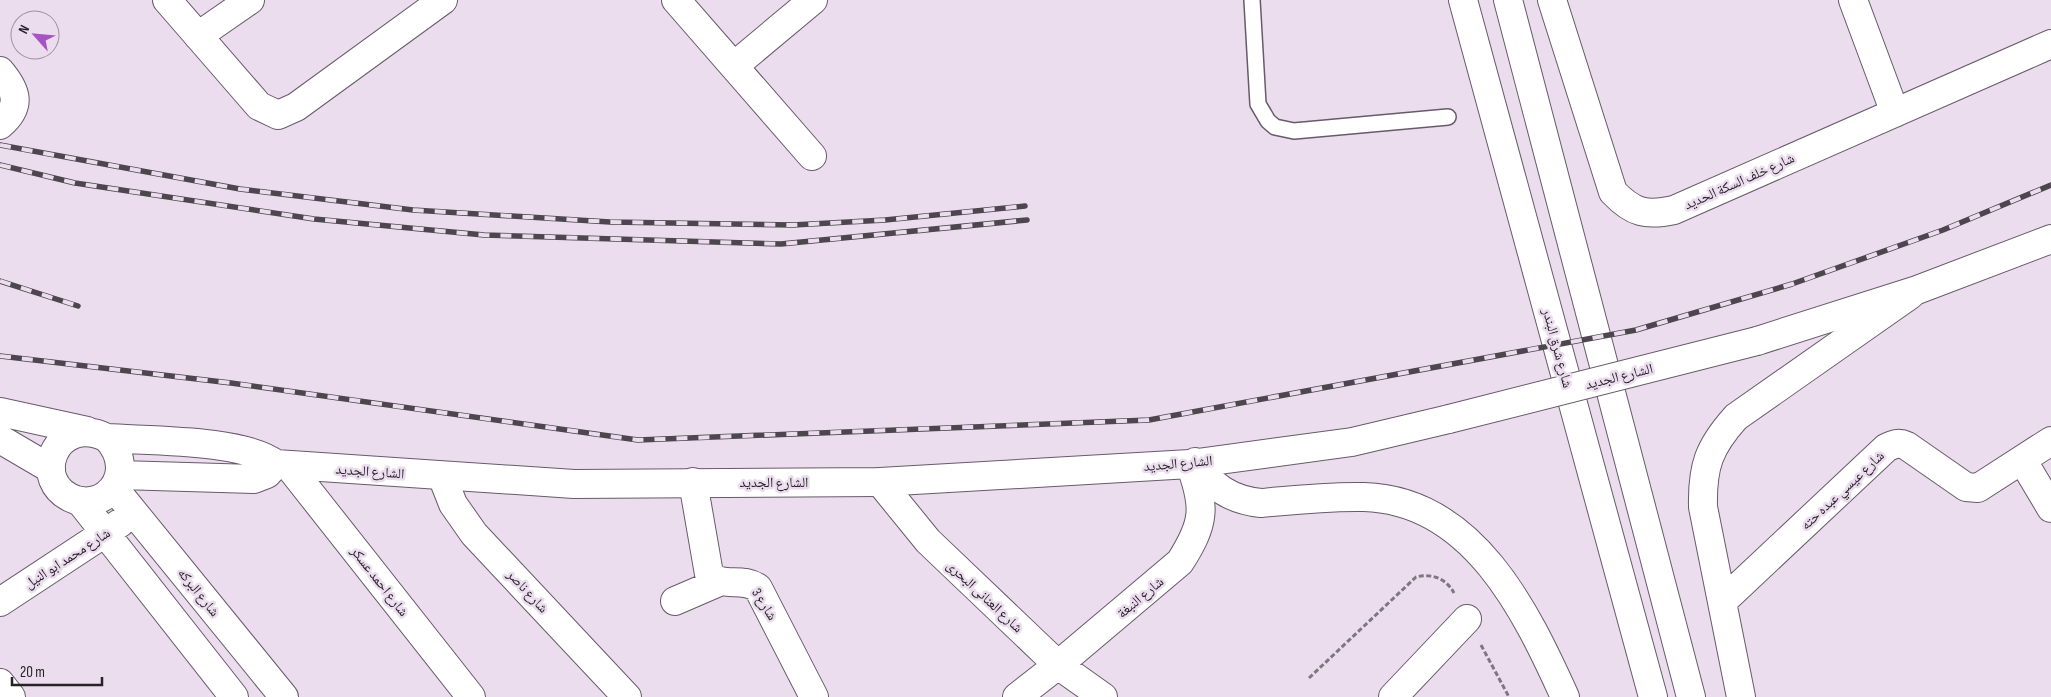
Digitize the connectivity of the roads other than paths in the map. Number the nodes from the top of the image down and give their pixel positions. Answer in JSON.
{"nodes":[{"id":1,"x":167,"y":0,"type":"edge"},
{"id":2,"x":250,"y":0,"type":"edge"},
{"id":3,"x":443,"y":0,"type":"edge"},
{"id":4,"x":676,"y":0,"type":"edge"},
{"id":5,"x":813,"y":0,"type":"edge"},
{"id":6,"x":1252,"y":0,"type":"edge"},
{"id":7,"x":1463,"y":0,"type":"edge"},
{"id":8,"x":1508,"y":0,"type":"edge"},
{"id":9,"x":1552,"y":0,"type":"edge"},
{"id":10,"x":1854,"y":0,"type":"edge"},
{"id":11,"x":198,"y":36,"type":"junction"},
{"id":12,"x":2051,"y":44,"type":"edge"},
{"id":13,"x":734,"y":66,"type":"junction"},
{"id":14,"x":0,"y":71,"type":"edge"},
{"id":15,"x":1895,"y":113,"type":"junction"},
{"id":16,"x":1448,"y":117,"type":"dead end"},
{"id":17,"x":0,"y":125,"type":"edge"},
{"id":18,"x":812,"y":156,"type":"dead end"},
{"id":19,"x":2051,"y":239,"type":"edge"},
{"id":20,"x":1917,"y":290,"type":"junction"},
{"id":21,"x":0,"y":412,"type":"edge"},
{"id":22,"x":97,"y":434,"type":"junction"},
{"id":23,"x":0,"y":439,"type":"edge"},
{"id":24,"x":2051,"y":440,"type":"edge"},
{"id":25,"x":2023,"y":460,"type":"junction"},
{"id":26,"x":1192,"y":463,"type":"junction"},
{"id":27,"x":282,"y":464,"type":"junction"},
{"id":28,"x":50,"y":469,"type":"junction"},
{"id":29,"x":442,"y":476,"type":"junction"},
{"id":30,"x":117,"y":481,"type":"junction"},
{"id":31,"x":693,"y":482,"type":"junction"},
{"id":32,"x":880,"y":482,"type":"junction"},
{"id":33,"x":80,"y":501,"type":"junction"},
{"id":34,"x":2051,"y":508,"type":"edge"},
{"id":35,"x":134,"y":514,"type":"junction"},
{"id":36,"x":104,"y":533,"type":"junction"},
{"id":37,"x":719,"y":582,"type":"junction"},
{"id":38,"x":675,"y":601,"type":"dead end"},
{"id":39,"x":0,"y":602,"type":"edge"},
{"id":40,"x":1722,"y":602,"type":"junction"},
{"id":41,"x":1467,"y":619,"type":"dead end"},
{"id":42,"x":1058,"y":665,"type":"junction"},
{"id":43,"x":0,"y":683,"type":"edge"},
{"id":44,"x":11,"y":697,"type":"edge"},
{"id":45,"x":234,"y":697,"type":"edge"},
{"id":46,"x":284,"y":697,"type":"edge"},
{"id":47,"x":471,"y":697,"type":"edge"},
{"id":48,"x":627,"y":697,"type":"edge"},
{"id":49,"x":814,"y":697,"type":"edge"},
{"id":50,"x":1017,"y":697,"type":"edge"},
{"id":51,"x":1103,"y":697,"type":"edge"},
{"id":52,"x":1393,"y":697,"type":"edge"},
{"id":53,"x":1565,"y":697,"type":"edge"},
{"id":54,"x":1653,"y":697,"type":"edge"},
{"id":55,"x":1691,"y":697,"type":"edge"},
{"id":56,"x":1741,"y":697,"type":"edge"}],
"edges":[{"from":1,"to":11,"type":"street"},
{"from":2,"to":11,"type":"street"},
{"from":3,"to":11,"type":"street"},
{"from":4,"to":13,"type":"street"},
{"from":5,"to":13,"type":"street"},
{"from":6,"to":16,"type":"lane"},
{"from":7,"to":54,"type":"street","name":"شارع شرق البندر"},
{"from":8,"to":55,"type":"street"},
{"from":9,"to":15,"type":"street","name":"شارع خلف السكة الحديد"},
{"from":10,"to":15,"type":"street"},
{"from":12,"to":15,"type":"street","name":"شارع خلف السكة الحديد"},
{"from":13,"to":18,"type":"street"},
{"from":14,"to":17,"type":"street"},
{"from":19,"to":20,"type":"street","name":"الشارع الجديد"},
{"from":20,"to":26,"type":"street","name":"الشارع الجديد","bridge":true},
{"from":20,"to":40,"type":"street"},
{"from":21,"to":22,"type":"street","name":"الشارع الجديد"},
{"from":22,"to":27,"type":"street","name":"الشارع الجديد"},
{"from":22,"to":28,"type":"street"},
{"from":22,"to":30,"type":"street"},
{"from":23,"to":28,"type":"street"},
{"from":24,"to":25,"type":"street","name":"شارع عيسي عبده حته"},
{"from":25,"to":34,"type":"street"},
{"from":25,"to":40,"type":"street","name":"شارع عيسي عبده حته"},
{"from":26,"to":32,"type":"street","name":"الشارع الجديد"},
{"from":26,"to":42,"type":"street","name":"شارع النبغة"},
{"from":26,"to":53,"type":"street"},
{"from":27,"to":29,"type":"street","name":"الشارع الجديد"},
{"from":27,"to":30,"type":"street"},
{"from":27,"to":47,"type":"street","name":"شارع احمد عسكر"},
{"from":28,"to":33,"type":"street"},
{"from":29,"to":31,"type":"street","name":"الشارع الجديد"},
{"from":29,"to":48,"type":"street","name":"شارع ناصر"},
{"from":30,"to":33,"type":"street"},
{"from":30,"to":35,"type":"street","name":"شارع البركه"},
{"from":31,"to":32,"type":"street","name":"الشارع الجديد"},
{"from":31,"to":37,"type":"street"},
{"from":32,"to":42,"type":"street","name":"شارع العنانى البحرى"},
{"from":33,"to":36,"type":"street"},
{"from":35,"to":36,"type":"street","name":"شارع محمد ابو النيل"},
{"from":35,"to":46,"type":"street","name":"شارع البركه"},
{"from":36,"to":39,"type":"street","name":"شارع محمد ابو النيل"},
{"from":36,"to":45,"type":"street"},
{"from":37,"to":38,"type":"street"},
{"from":37,"to":49,"type":"street","name":"شارع 3"},
{"from":40,"to":56,"type":"street"},
{"from":41,"to":52,"type":"street"},
{"from":42,"to":50,"type":"street","name":"شارع النبغة"},
{"from":42,"to":51,"type":"street","name":"شارع العنانى البحرى"},
{"from":43,"to":44,"type":"street"}]}
